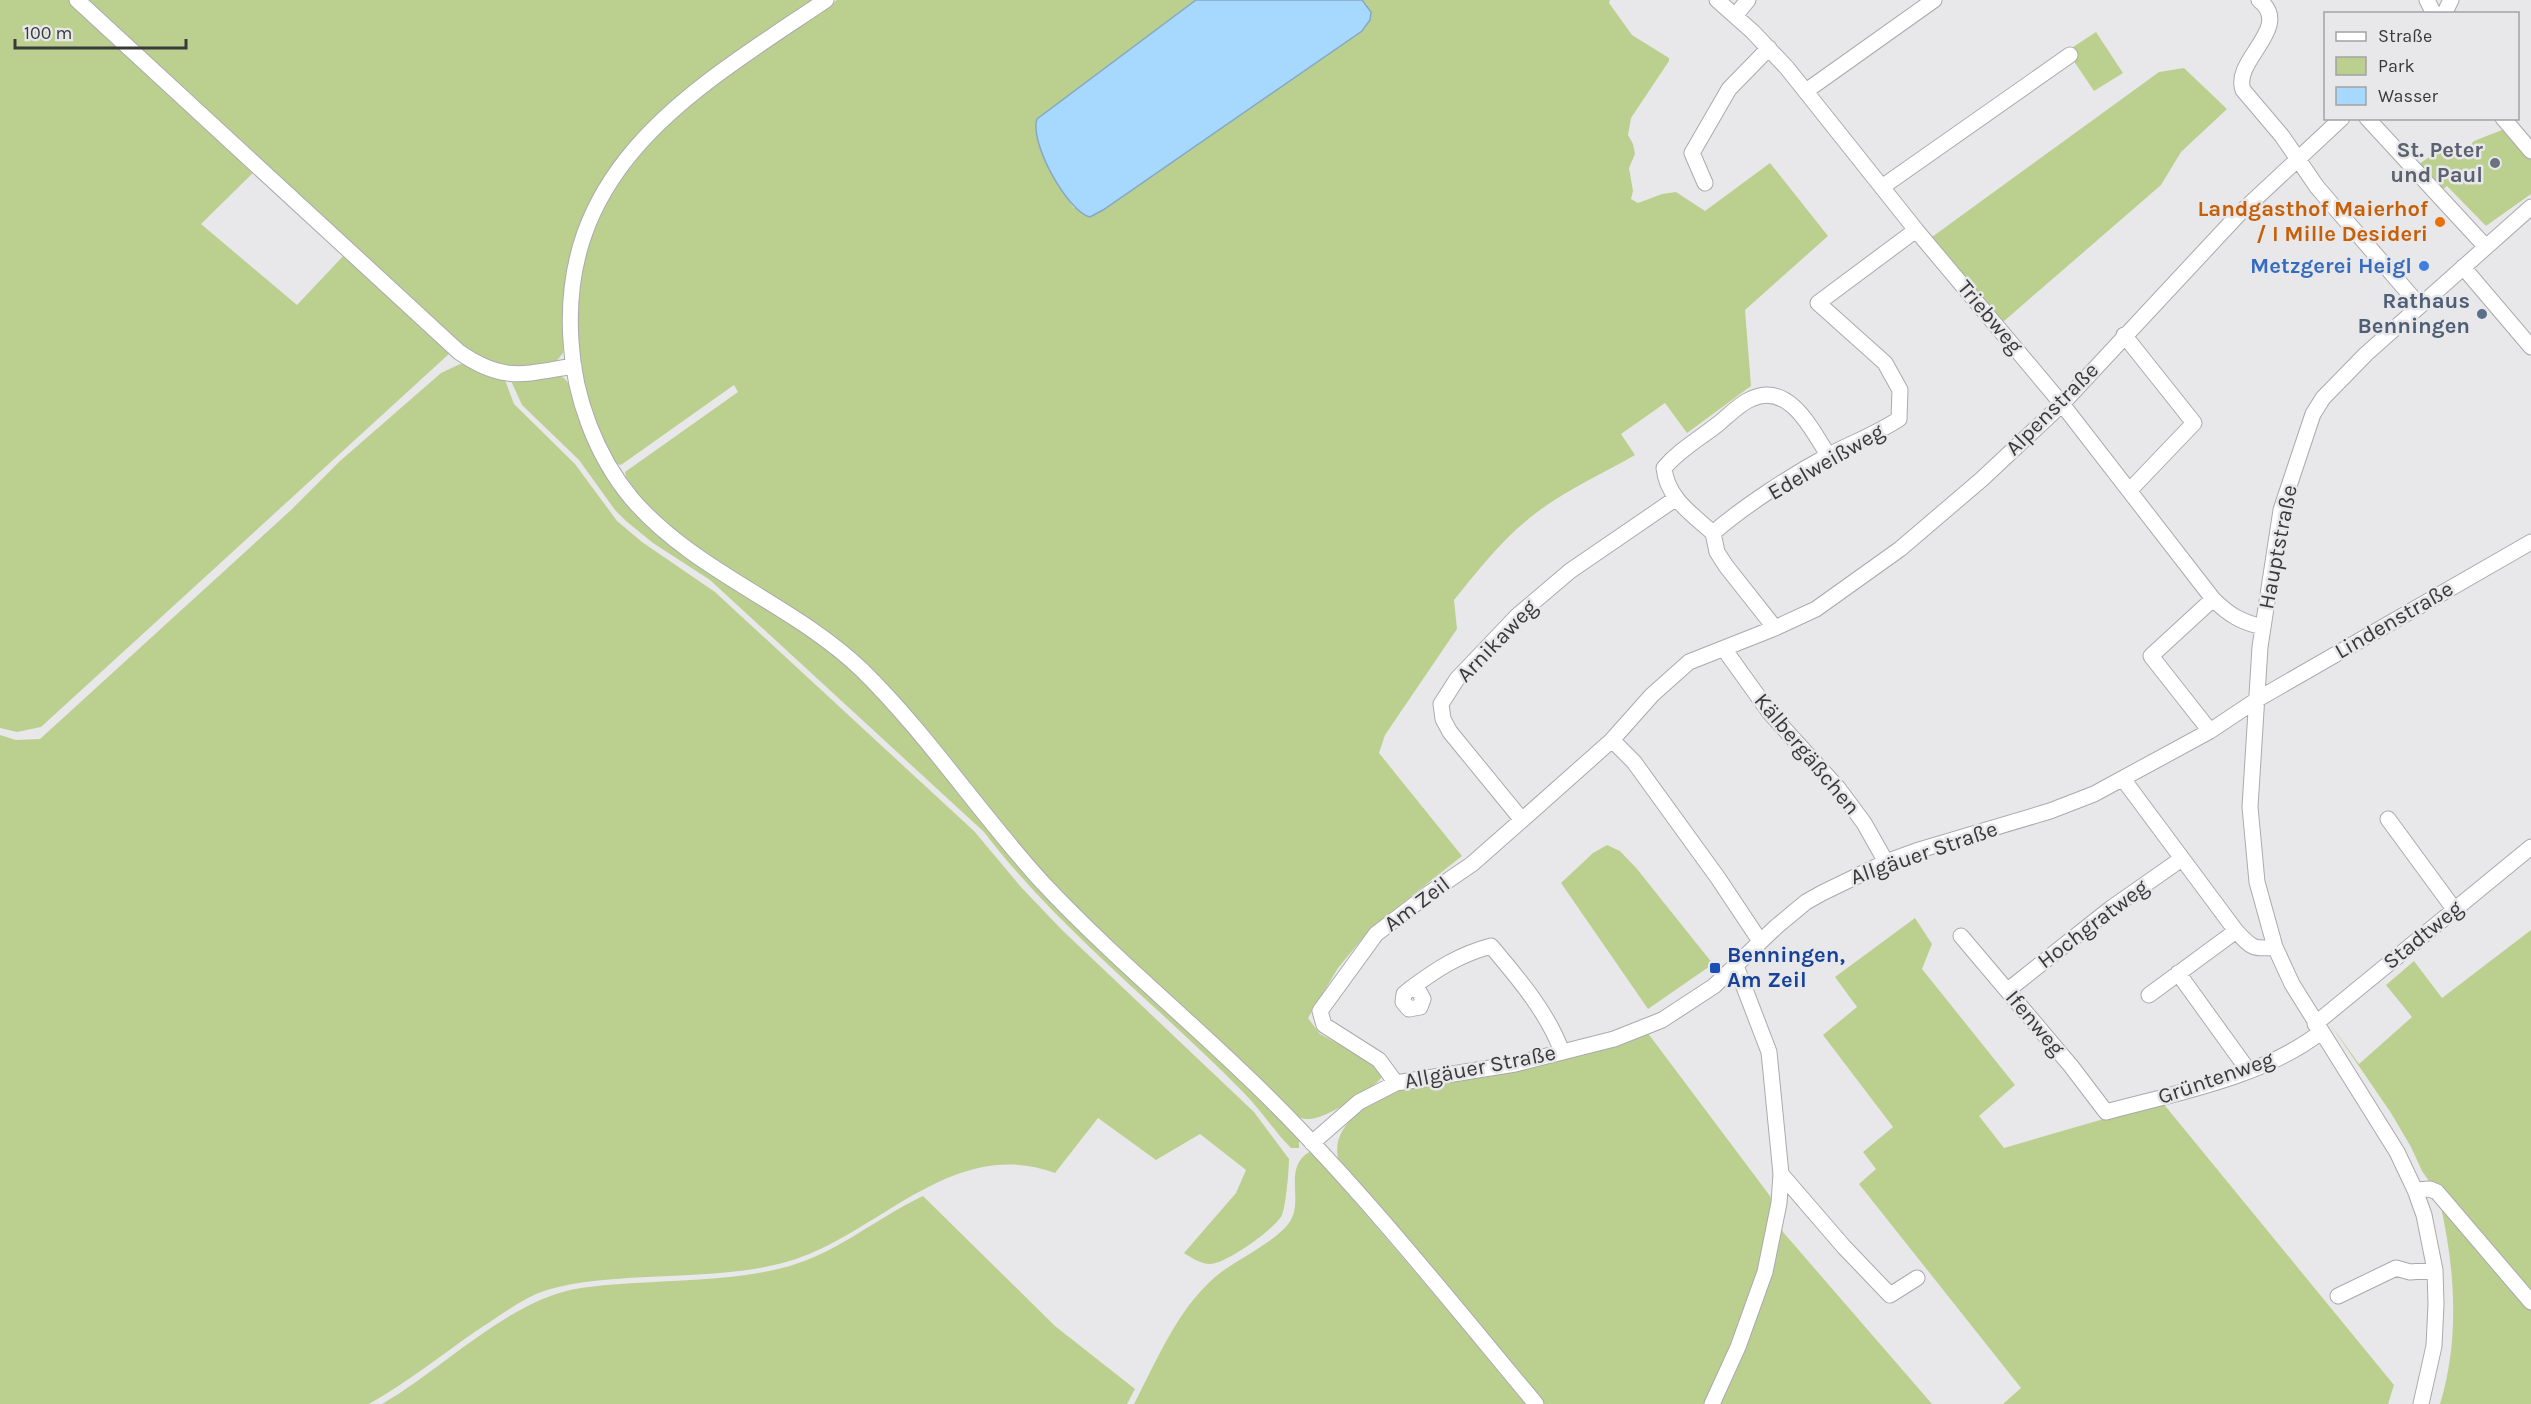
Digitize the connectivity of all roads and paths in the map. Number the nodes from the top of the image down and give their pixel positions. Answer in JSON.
{"nodes":[{"id":1,"x":77,"y":0,"type":"edge"},
{"id":2,"x":826,"y":0,"type":"edge"},
{"id":3,"x":1717,"y":0,"type":"edge"},
{"id":4,"x":1749,"y":0,"type":"edge"},
{"id":5,"x":1934,"y":0,"type":"edge"},
{"id":6,"x":2259,"y":0,"type":"edge"},
{"id":7,"x":1735,"y":16,"type":"junction"},
{"id":8,"x":1769,"y":48,"type":"junction"},
{"id":9,"x":2070,"y":54,"type":"dead end"},
{"id":10,"x":1806,"y":91,"type":"junction"},
{"id":11,"x":2340,"y":120,"type":"edge"},
{"id":12,"x":2369,"y":120,"type":"edge"},
{"id":13,"x":2505,"y":120,"type":"edge"},
{"id":14,"x":2531,"y":151,"type":"edge"},
{"id":15,"x":2298,"y":158,"type":"junction"},
{"id":16,"x":1705,"y":183,"type":"dead end"},
{"id":17,"x":1882,"y":187,"type":"junction"},
{"id":18,"x":2531,"y":207,"type":"edge"},
{"id":19,"x":1916,"y":230,"type":"junction"},
{"id":20,"x":2486,"y":247,"type":"junction"},
{"id":21,"x":2463,"y":267,"type":"junction"},
{"id":22,"x":2419,"y":305,"type":"junction"},
{"id":23,"x":2124,"y":335,"type":"junction"},
{"id":24,"x":2531,"y":347,"type":"edge"},
{"id":25,"x":574,"y":366,"type":"junction"},
{"id":26,"x":2062,"y":404,"type":"junction"},
{"id":27,"x":1828,"y":455,"type":"junction"},
{"id":28,"x":2130,"y":490,"type":"junction"},
{"id":29,"x":1675,"y":499,"type":"junction"},
{"id":30,"x":1713,"y":533,"type":"junction"},
{"id":31,"x":2531,"y":542,"type":"edge"},
{"id":32,"x":2213,"y":599,"type":"junction"},
{"id":33,"x":2263,"y":627,"type":"junction"},
{"id":34,"x":1775,"y":628,"type":"junction"},
{"id":35,"x":1724,"y":649,"type":"junction"},
{"id":36,"x":2258,"y":699,"type":"junction"},
{"id":37,"x":2210,"y":731,"type":"junction"},
{"id":38,"x":1612,"y":740,"type":"junction"},
{"id":39,"x":2123,"y":779,"type":"junction"},
{"id":40,"x":2388,"y":819,"type":"dead end"},
{"id":41,"x":1522,"y":820,"type":"junction"},
{"id":42,"x":2531,"y":847,"type":"edge"},
{"id":43,"x":2180,"y":860,"type":"junction"},
{"id":44,"x":1886,"y":862,"type":"junction"},
{"id":45,"x":2454,"y":909,"type":"junction"},
{"id":46,"x":2236,"y":931,"type":"junction"},
{"id":47,"x":1961,"y":936,"type":"dead end"},
{"id":48,"x":1760,"y":941,"type":"junction"},
{"id":49,"x":2275,"y":947,"type":"junction"},
{"id":50,"x":1736,"y":966,"type":"junction"},
{"id":51,"x":2178,"y":974,"type":"junction"},
{"id":52,"x":1410,"y":989,"type":"dead end"},
{"id":53,"x":2008,"y":990,"type":"junction"},
{"id":54,"x":2149,"y":995,"type":"dead end"},
{"id":55,"x":2318,"y":1028,"type":"junction"},
{"id":56,"x":1562,"y":1052,"type":"junction"},
{"id":57,"x":2248,"y":1070,"type":"junction"},
{"id":58,"x":1396,"y":1083,"type":"junction"},
{"id":59,"x":2106,"y":1112,"type":"joint"},
{"id":60,"x":1312,"y":1143,"type":"junction"},
{"id":61,"x":1781,"y":1174,"type":"junction"},
{"id":62,"x":2415,"y":1190,"type":"junction"},
{"id":63,"x":2435,"y":1270,"type":"junction"},
{"id":64,"x":1917,"y":1278,"type":"dead end"},
{"id":65,"x":2338,"y":1296,"type":"dead end"},
{"id":66,"x":2531,"y":1302,"type":"edge"},
{"id":67,"x":1536,"y":1404,"type":"edge"},
{"id":68,"x":1712,"y":1404,"type":"edge"},
{"id":69,"x":2421,"y":1404,"type":"edge"}],
"edges":[{"from":1,"to":25,"type":"street"},
{"from":2,"to":25,"type":"street"},
{"from":3,"to":7,"type":"street","name":"Triebweg"},
{"from":4,"to":7,"type":"street"},
{"from":5,"to":10,"type":"street"},
{"from":6,"to":15,"type":"street"},
{"from":7,"to":8,"type":"street","name":"Triebweg"},
{"from":8,"to":10,"type":"street","name":"Triebweg"},
{"from":8,"to":16,"type":"street"},
{"from":9,"to":17,"type":"street"},
{"from":10,"to":17,"type":"street","name":"Triebweg"},
{"from":11,"to":15,"type":"street","name":"Alpenstraße"},
{"from":12,"to":20,"type":"street"},
{"from":13,"to":14,"type":"street"},
{"from":15,"to":22,"type":"street"},
{"from":15,"to":23,"type":"street","name":"Alpenstraße"},
{"from":17,"to":19,"type":"street","name":"Triebweg"},
{"from":18,"to":20,"type":"street","name":"Hauptstraße"},
{"from":19,"to":26,"type":"street","name":"Triebweg"},
{"from":19,"to":27,"type":"street","name":"Edelweißweg"},
{"from":20,"to":21,"type":"street","name":"Hauptstraße"},
{"from":21,"to":22,"type":"street","name":"Hauptstraße"},
{"from":21,"to":24,"type":"street"},
{"from":22,"to":33,"type":"street","name":"Hauptstraße"},
{"from":23,"to":26,"type":"street","name":"Alpenstraße"},
{"from":23,"to":28,"type":"street"},
{"from":25,"to":60,"type":"street"},
{"from":26,"to":28,"type":"street","name":"Triebweg"},
{"from":26,"to":34,"type":"street","name":"Alpenstraße"},
{"from":27,"to":29,"type":"street"},
{"from":27,"to":30,"type":"street","name":"Edelweißweg"},
{"from":28,"to":32,"type":"street","name":"Triebweg"},
{"from":29,"to":30,"type":"street"},
{"from":29,"to":41,"type":"street","name":"Arnikaweg"},
{"from":30,"to":34,"type":"street"},
{"from":31,"to":36,"type":"street","name":"Lindenstraße"},
{"from":32,"to":33,"type":"street","name":"Triebweg"},
{"from":32,"to":37,"type":"street"},
{"from":33,"to":36,"type":"street","name":"Hauptstraße"},
{"from":34,"to":35,"type":"street","name":"Alpenstraße"},
{"from":35,"to":38,"type":"street","name":"Am Zeil"},
{"from":35,"to":44,"type":"street","name":"Kälbergäßchen"},
{"from":36,"to":37,"type":"street","name":"Allgäuer Straße"},
{"from":36,"to":49,"type":"street","name":"Hauptstraße"},
{"from":37,"to":39,"type":"street","name":"Allgäuer Straße"},
{"from":38,"to":41,"type":"street","name":"Am Zeil"},
{"from":38,"to":48,"type":"street"},
{"from":39,"to":43,"type":"street"},
{"from":39,"to":44,"type":"street","name":"Allgäuer Straße"},
{"from":40,"to":45,"type":"street"},
{"from":41,"to":58,"type":"street","name":"Am Zeil"},
{"from":42,"to":45,"type":"street","name":"Stadtweg"},
{"from":43,"to":46,"type":"street"},
{"from":43,"to":53,"type":"street","name":"Hochgratweg"},
{"from":44,"to":48,"type":"street","name":"Allgäuer Straße"},
{"from":45,"to":55,"type":"street","name":"Stadtweg"},
{"from":46,"to":49,"type":"street"},
{"from":46,"to":51,"type":"street"},
{"from":47,"to":53,"type":"street","name":"Ifenweg"},
{"from":48,"to":50,"type":"street","name":"Allgäuer Straße"},
{"from":49,"to":55,"type":"street","name":"Hauptstraße"},
{"from":50,"to":56,"type":"street","name":"Allgäuer Straße"},
{"from":50,"to":61,"type":"street"},
{"from":51,"to":54,"type":"street"},
{"from":51,"to":57,"type":"street"},
{"from":52,"to":56,"type":"street"},
{"from":53,"to":59,"type":"street","name":"Ifenweg"},
{"from":55,"to":57,"type":"street","name":"Grüntenweg"},
{"from":55,"to":62,"type":"street","name":"Hauptstraße"},
{"from":56,"to":58,"type":"street","name":"Allgäuer Straße"},
{"from":57,"to":59,"type":"street","name":"Grüntenweg"},
{"from":58,"to":60,"type":"street","name":"Allgäuer Straße"},
{"from":60,"to":67,"type":"street"},
{"from":61,"to":64,"type":"street"},
{"from":61,"to":68,"type":"street"},
{"from":62,"to":63,"type":"street","name":"Hauptstraße"},
{"from":62,"to":66,"type":"street"},
{"from":63,"to":65,"type":"street"},
{"from":63,"to":69,"type":"street","name":"Hauptstraße"}]}
